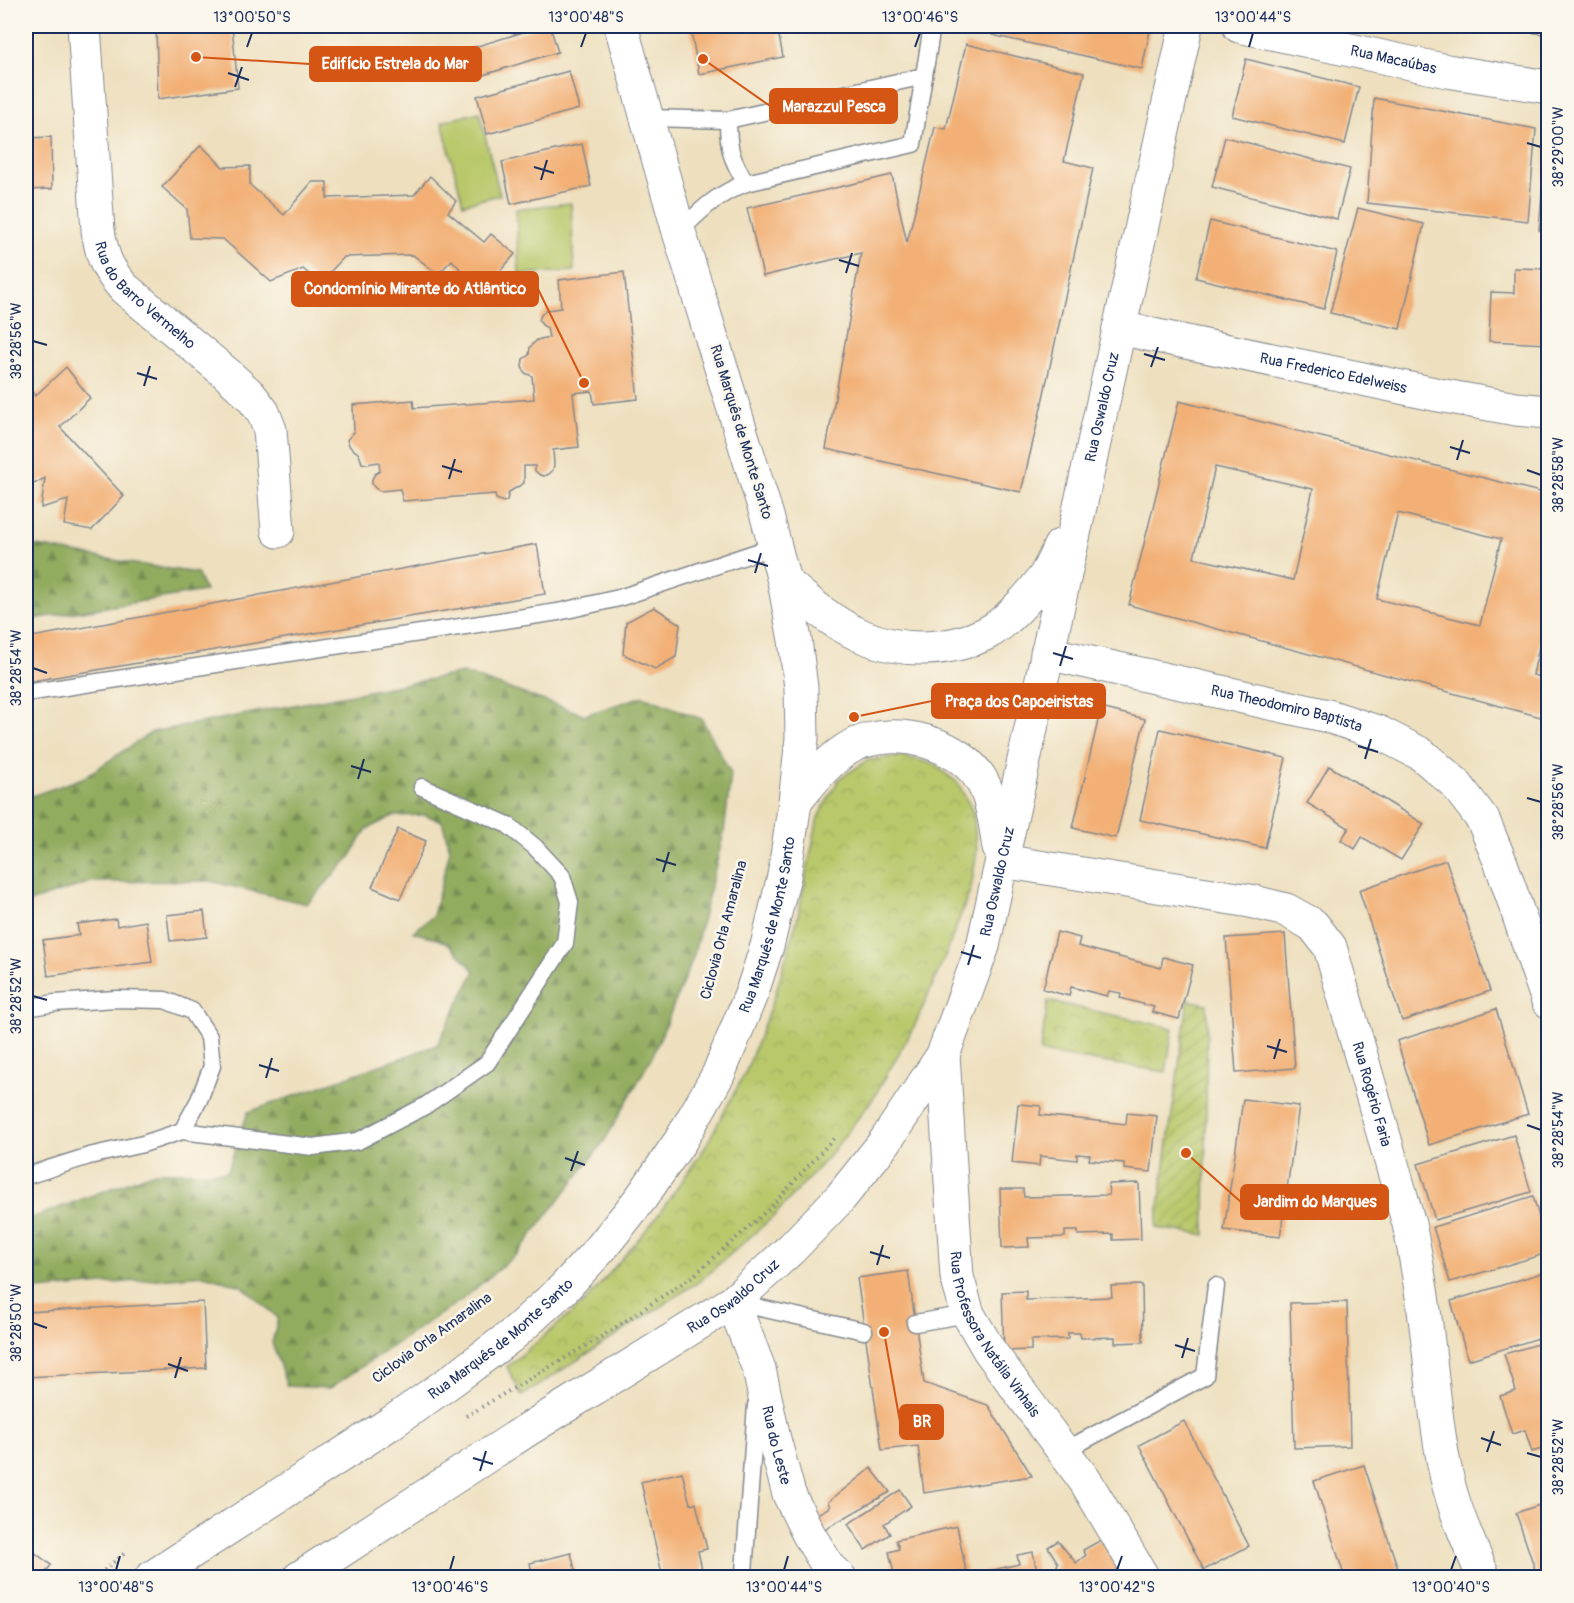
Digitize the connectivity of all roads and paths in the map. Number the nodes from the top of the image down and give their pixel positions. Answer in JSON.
{"nodes":[{"id":1,"x":84,"y":26,"type":"edge"},
{"id":2,"x":932,"y":26,"type":"edge"},
{"id":3,"x":1186,"y":26,"type":"edge"},
{"id":4,"x":1239,"y":26,"type":"edge"},
{"id":5,"x":627,"y":34,"type":"edge"},
{"id":6,"x":924,"y":76,"type":"junction"},
{"id":7,"x":1548,"y":87,"type":"edge"},
{"id":8,"x":646,"y":117,"type":"junction"},
{"id":9,"x":728,"y":120,"type":"junction"},
{"id":10,"x":746,"y":183,"type":"junction"},
{"id":11,"x":679,"y":232,"type":"junction"},
{"id":12,"x":1119,"y":328,"type":"junction"},
{"id":13,"x":1548,"y":412,"type":"edge"},
{"id":14,"x":1079,"y":510,"type":"junction"},
{"id":15,"x":278,"y":531,"type":"dead end"},
{"id":16,"x":775,"y":546,"type":"junction"},
{"id":17,"x":784,"y":581,"type":"junction"},
{"id":18,"x":1047,"y":653,"type":"junction"},
{"id":19,"x":26,"y":693,"type":"edge"},
{"id":20,"x":422,"y":787,"type":"dead end"},
{"id":21,"x":795,"y":802,"type":"junction"},
{"id":22,"x":1002,"y":861,"type":"junction"},
{"id":23,"x":1548,"y":1001,"type":"edge"},
{"id":24,"x":26,"y":1008,"type":"edge"},
{"id":25,"x":943,"y":1055,"type":"junction"},
{"id":26,"x":182,"y":1131,"type":"junction"},
{"id":27,"x":834,"y":1138,"type":"dead end"},
{"id":28,"x":26,"y":1176,"type":"edge"},
{"id":29,"x":1216,"y":1286,"type":"dead end"},
{"id":30,"x":733,"y":1302,"type":"junction"},
{"id":31,"x":968,"y":1314,"type":"junction"},
{"id":32,"x":915,"y":1323,"type":"dead end"},
{"id":33,"x":864,"y":1331,"type":"dead end"},
{"id":34,"x":759,"y":1369,"type":"junction"},
{"id":35,"x":456,"y":1421,"type":"dead end"},
{"id":36,"x":1064,"y":1451,"type":"junction"},
{"id":37,"x":134,"y":1547,"type":"dead end"},
{"id":38,"x":744,"y":1572,"type":"dead end"},
{"id":39,"x":95,"y":1578,"type":"edge"},
{"id":40,"x":151,"y":1578,"type":"edge"},
{"id":41,"x":299,"y":1578,"type":"edge"},
{"id":42,"x":840,"y":1578,"type":"edge"},
{"id":43,"x":1143,"y":1578,"type":"edge"},
{"id":44,"x":1484,"y":1578,"type":"edge"}],
"edges":[{"from":1,"to":15,"type":"main road","name":"Rua do Barro Vermelho"},
{"from":2,"to":6,"type":"lane"},
{"from":3,"to":12,"type":"main road","name":"Rua Oswaldo Cruz"},
{"from":4,"to":7,"type":"main road","name":"Rua Macaúbas"},
{"from":5,"to":8,"type":"main road","name":"Rua Marquês de Monte Santo"},
{"from":6,"to":9,"type":"lane"},
{"from":6,"to":10,"type":"lane"},
{"from":8,"to":9,"type":"lane"},
{"from":8,"to":11,"type":"main road","name":"Rua Marquês de Monte Santo"},
{"from":9,"to":10,"type":"lane"},
{"from":10,"to":11,"type":"lane"},
{"from":11,"to":16,"type":"main road","name":"Rua Marquês de Monte Santo"},
{"from":12,"to":13,"type":"main road","name":"Rua Frederico Edelweiss"},
{"from":12,"to":14,"type":"main road","name":"Rua Oswaldo Cruz"},
{"from":14,"to":17,"type":"main road"},
{"from":14,"to":18,"type":"main road","name":"Rua Oswaldo Cruz"},
{"from":16,"to":17,"type":"main road","name":"Rua Marquês de Monte Santo"},
{"from":16,"to":19,"type":"lane"},
{"from":17,"to":21,"type":"main road","name":"Rua Marquês de Monte Santo"},
{"from":18,"to":22,"type":"main road","name":"Rua Oswaldo Cruz"},
{"from":18,"to":23,"type":"main road","name":"Rua Theodomiro Baptista"},
{"from":20,"to":26,"type":"lane"},
{"from":21,"to":22,"type":"main road"},
{"from":21,"to":40,"type":"main road","name":"Rua Marquês de Monte Santo"},
{"from":22,"to":25,"type":"main road","name":"Rua Oswaldo Cruz"},
{"from":22,"to":44,"type":"main road","name":"Rua Rogério Faria"},
{"from":24,"to":26,"type":"lane"},
{"from":25,"to":30,"type":"main road","name":"Rua Oswaldo Cruz"},
{"from":25,"to":31,"type":"main road","name":"Rua Professora Natália Vinhais"},
{"from":26,"to":28,"type":"lane"},
{"from":27,"to":35,"type":"path"},
{"from":29,"to":36,"type":"lane"},
{"from":30,"to":33,"type":"lane"},
{"from":30,"to":34,"type":"main road","name":"Rua do Leste"},
{"from":30,"to":41,"type":"main road","name":"Rua Oswaldo Cruz"},
{"from":31,"to":32,"type":"lane"},
{"from":31,"to":36,"type":"main road","name":"Rua Professora Natália Vinhais"},
{"from":34,"to":38,"type":"lane"},
{"from":34,"to":42,"type":"main road","name":"Rua do Leste"},
{"from":36,"to":43,"type":"main road","name":"Rua Professora Natália Vinhais"},
{"from":37,"to":39,"type":"path"}]}
